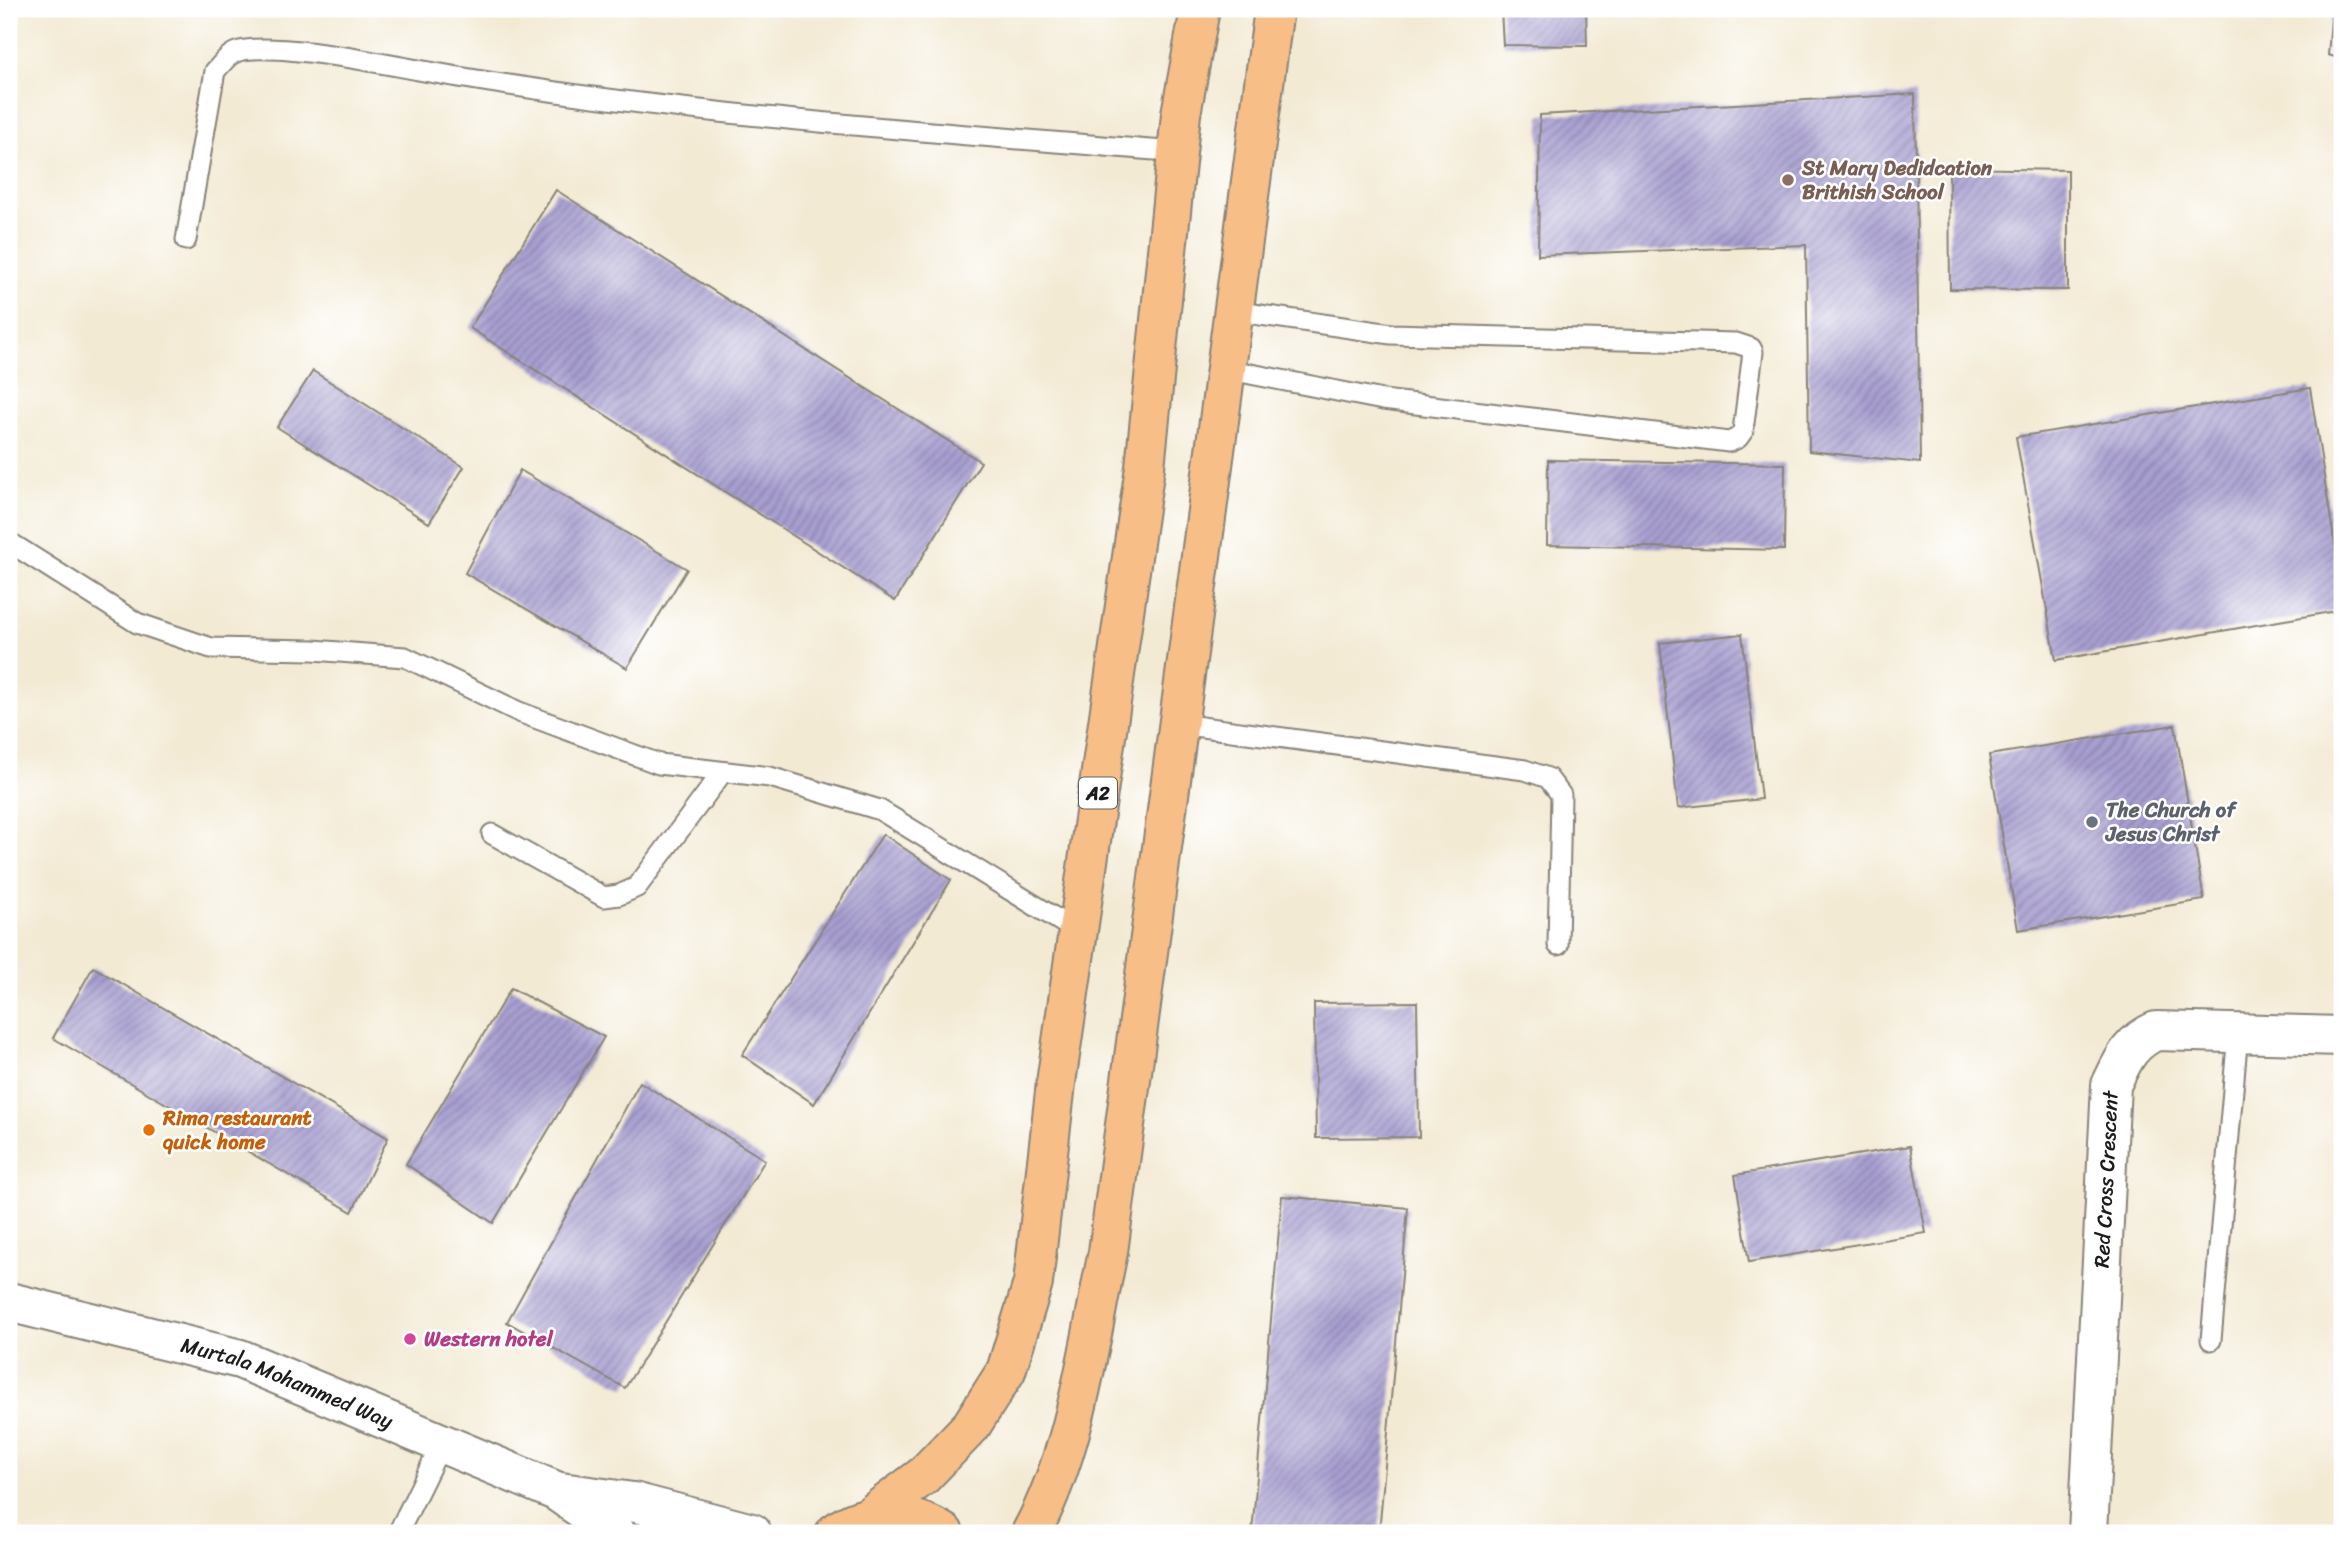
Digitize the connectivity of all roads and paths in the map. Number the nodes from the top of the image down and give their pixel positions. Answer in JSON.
{"nodes":[{"id":1,"x":1200,"y":9,"type":"edge"},
{"id":2,"x":1274,"y":9,"type":"edge"},
{"id":3,"x":1177,"y":152,"type":"junction"},
{"id":4,"x":186,"y":240,"type":"dead end"},
{"id":5,"x":1233,"y":311,"type":"junction"},
{"id":6,"x":1225,"y":369,"type":"junction"},
{"id":7,"x":9,"y":542,"type":"edge"},
{"id":8,"x":1180,"y":724,"type":"junction"},
{"id":9,"x":722,"y":773,"type":"junction"},
{"id":10,"x":492,"y":834,"type":"dead end"},
{"id":11,"x":1078,"y":932,"type":"junction"},
{"id":12,"x":1558,"y":945,"type":"dead end"},
{"id":13,"x":2238,"y":1033,"type":"junction"},
{"id":14,"x":2342,"y":1036,"type":"edge"},
{"id":15,"x":9,"y":1302,"type":"edge"},
{"id":16,"x":2211,"y":1340,"type":"dead end"},
{"id":17,"x":442,"y":1443,"type":"junction"},
{"id":18,"x":556,"y":1491,"type":"junction"},
{"id":19,"x":851,"y":1526,"type":"edge"},
{"id":20,"x":398,"y":1533,"type":"edge"},
{"id":21,"x":616,"y":1533,"type":"edge"},
{"id":22,"x":752,"y":1533,"type":"edge"},
{"id":23,"x":944,"y":1533,"type":"edge"},
{"id":24,"x":1031,"y":1533,"type":"edge"},
{"id":25,"x":2088,"y":1533,"type":"edge"}],
"edges":[{"from":1,"to":3,"type":"highway","number":"A2"},
{"from":2,"to":5,"type":"highway"},
{"from":3,"to":4,"type":"lane"},
{"from":3,"to":11,"type":"highway","number":"A2"},
{"from":5,"to":6,"type":"highway"},
{"from":5,"to":6,"type":"lane"},
{"from":6,"to":8,"type":"highway"},
{"from":7,"to":9,"type":"lane"},
{"from":8,"to":12,"type":"lane"},
{"from":8,"to":24,"type":"highway"},
{"from":9,"to":10,"type":"lane"},
{"from":9,"to":11,"type":"lane"},
{"from":11,"to":19,"type":"highway","number":"A2"},
{"from":13,"to":14,"type":"street","name":"Red Cross Crescent"},
{"from":13,"to":16,"type":"lane"},
{"from":13,"to":25,"type":"street","name":"Red Cross Crescent"},
{"from":15,"to":17,"type":"street","name":"Murtala Mohammed Way"},
{"from":17,"to":18,"type":"street","name":"Murtala Mohammed Way"},
{"from":17,"to":20,"type":"lane"},
{"from":18,"to":21,"type":"street"},
{"from":18,"to":22,"type":"street"},
{"from":19,"to":23,"type":"highway","number":"A2"}]}
